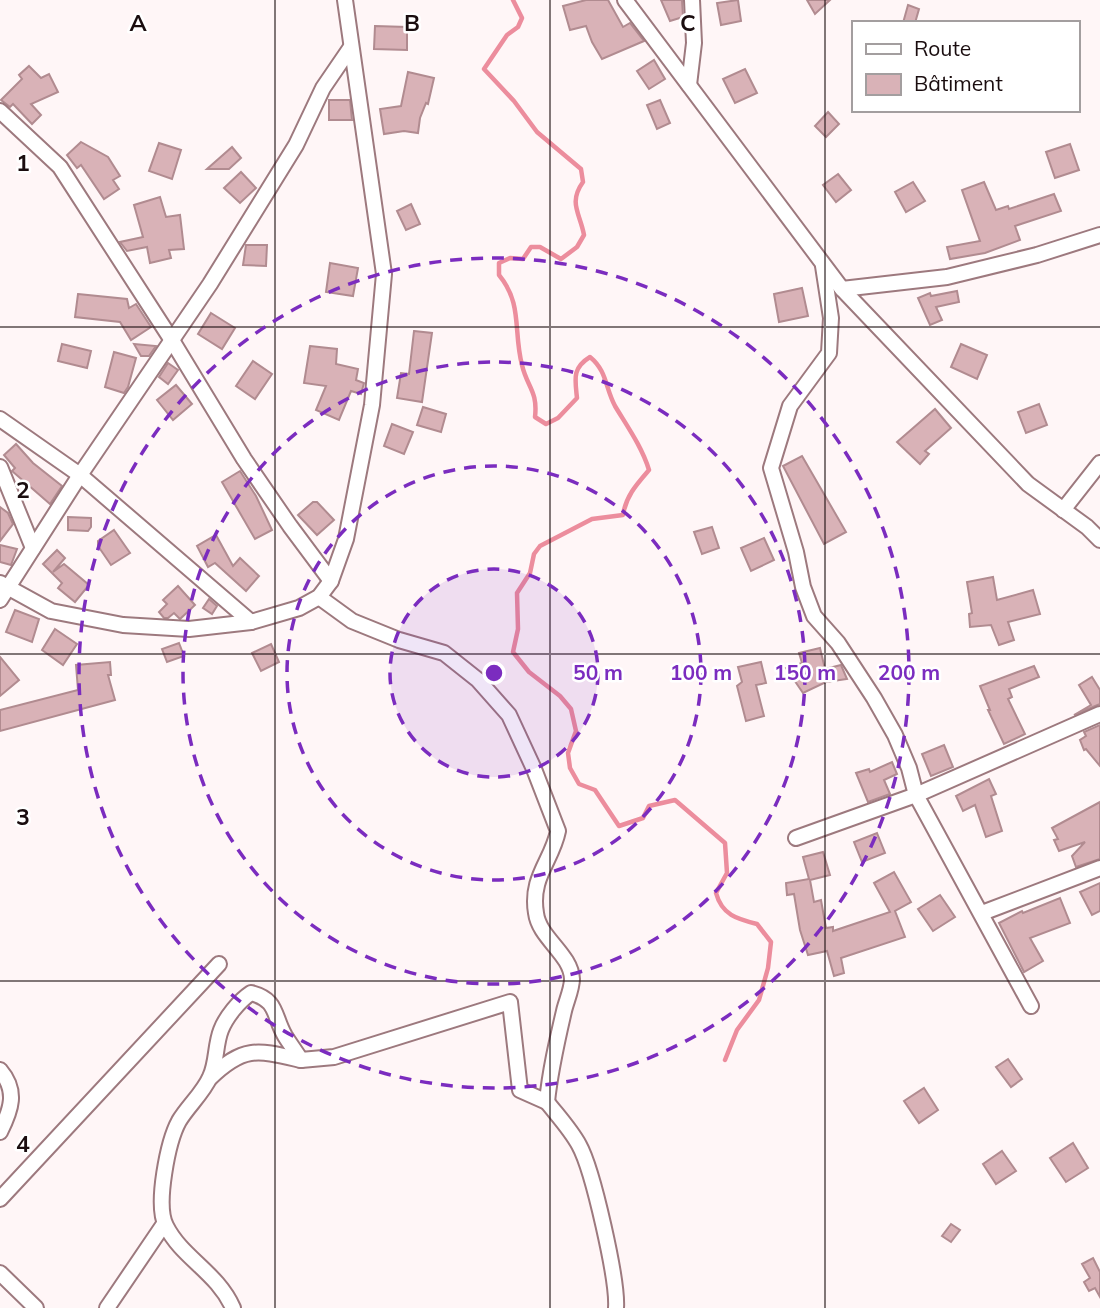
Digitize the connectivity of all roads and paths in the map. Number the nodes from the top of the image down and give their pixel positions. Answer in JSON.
{"nodes":[{"id":1,"x":345,"y":0,"type":"edge"},
{"id":2,"x":625,"y":0,"type":"edge"},
{"id":3,"x":692,"y":0,"type":"edge"},
{"id":4,"x":351,"y":47,"type":"junction"},
{"id":5,"x":689,"y":85,"type":"junction"},
{"id":6,"x":0,"y":111,"type":"edge"},
{"id":7,"x":1100,"y":236,"type":"edge"},
{"id":8,"x":823,"y":266,"type":"junction"},
{"id":9,"x":842,"y":289,"type":"junction"},
{"id":10,"x":173,"y":342,"type":"junction"},
{"id":11,"x":0,"y":419,"type":"edge"},
{"id":12,"x":1100,"y":463,"type":"edge"},
{"id":13,"x":0,"y":467,"type":"edge"},
{"id":14,"x":80,"y":475,"type":"junction"},
{"id":15,"x":1063,"y":510,"type":"junction"},
{"id":16,"x":1100,"y":540,"type":"edge"},
{"id":17,"x":33,"y":548,"type":"junction"},
{"id":18,"x":331,"y":581,"type":"junction"},
{"id":19,"x":3,"y":590,"type":"edge"},
{"id":20,"x":319,"y":597,"type":"junction"},
{"id":21,"x":251,"y":622,"type":"junction"},
{"id":22,"x":1100,"y":714,"type":"edge"},
{"id":23,"x":916,"y":795,"type":"junction"},
{"id":24,"x":796,"y":838,"type":"dead end"},
{"id":25,"x":1100,"y":868,"type":"edge"},
{"id":26,"x":982,"y":913,"type":"junction"},
{"id":27,"x":219,"y":964,"type":"dead end"},
{"id":28,"x":1031,"y":1006,"type":"dead end"},
{"id":29,"x":301,"y":1060,"type":"junction"},
{"id":30,"x":0,"y":1069,"type":"edge"},
{"id":31,"x":209,"y":1079,"type":"junction"},
{"id":32,"x":548,"y":1102,"type":"junction"},
{"id":33,"x":0,"y":1132,"type":"edge"},
{"id":34,"x":0,"y":1199,"type":"edge"},
{"id":35,"x":164,"y":1224,"type":"junction"},
{"id":36,"x":0,"y":1273,"type":"edge"},
{"id":37,"x":36,"y":1308,"type":"edge"},
{"id":38,"x":107,"y":1308,"type":"edge"},
{"id":39,"x":233,"y":1308,"type":"edge"},
{"id":40,"x":616,"y":1308,"type":"edge"}],
"edges":[{"from":1,"to":4,"type":"street"},
{"from":2,"to":5,"type":"street"},
{"from":3,"to":5,"type":"street"},
{"from":4,"to":10,"type":"street"},
{"from":4,"to":18,"type":"street"},
{"from":5,"to":8,"type":"street"},
{"from":6,"to":10,"type":"street"},
{"from":7,"to":9,"type":"street"},
{"from":8,"to":9,"type":"street"},
{"from":8,"to":23,"type":"street"},
{"from":9,"to":15,"type":"street"},
{"from":10,"to":14,"type":"street"},
{"from":10,"to":18,"type":"street"},
{"from":11,"to":14,"type":"street"},
{"from":12,"to":15,"type":"street"},
{"from":13,"to":17,"type":"street"},
{"from":14,"to":17,"type":"street"},
{"from":14,"to":21,"type":"street"},
{"from":15,"to":16,"type":"street"},
{"from":17,"to":19,"type":"street"},
{"from":18,"to":20,"type":"street"},
{"from":19,"to":21,"type":"street"},
{"from":20,"to":21,"type":"street"},
{"from":20,"to":32,"type":"street"},
{"from":22,"to":23,"type":"street"},
{"from":23,"to":24,"type":"street"},
{"from":23,"to":26,"type":"street"},
{"from":25,"to":26,"type":"street"},
{"from":26,"to":28,"type":"street"},
{"from":27,"to":34,"type":"street"},
{"from":29,"to":31,"type":"street"},
{"from":29,"to":31,"type":"street"},
{"from":29,"to":32,"type":"street"},
{"from":30,"to":33,"type":"street"},
{"from":31,"to":35,"type":"street"},
{"from":32,"to":40,"type":"street"},
{"from":35,"to":38,"type":"street"},
{"from":35,"to":39,"type":"street"},
{"from":36,"to":37,"type":"street"}]}
